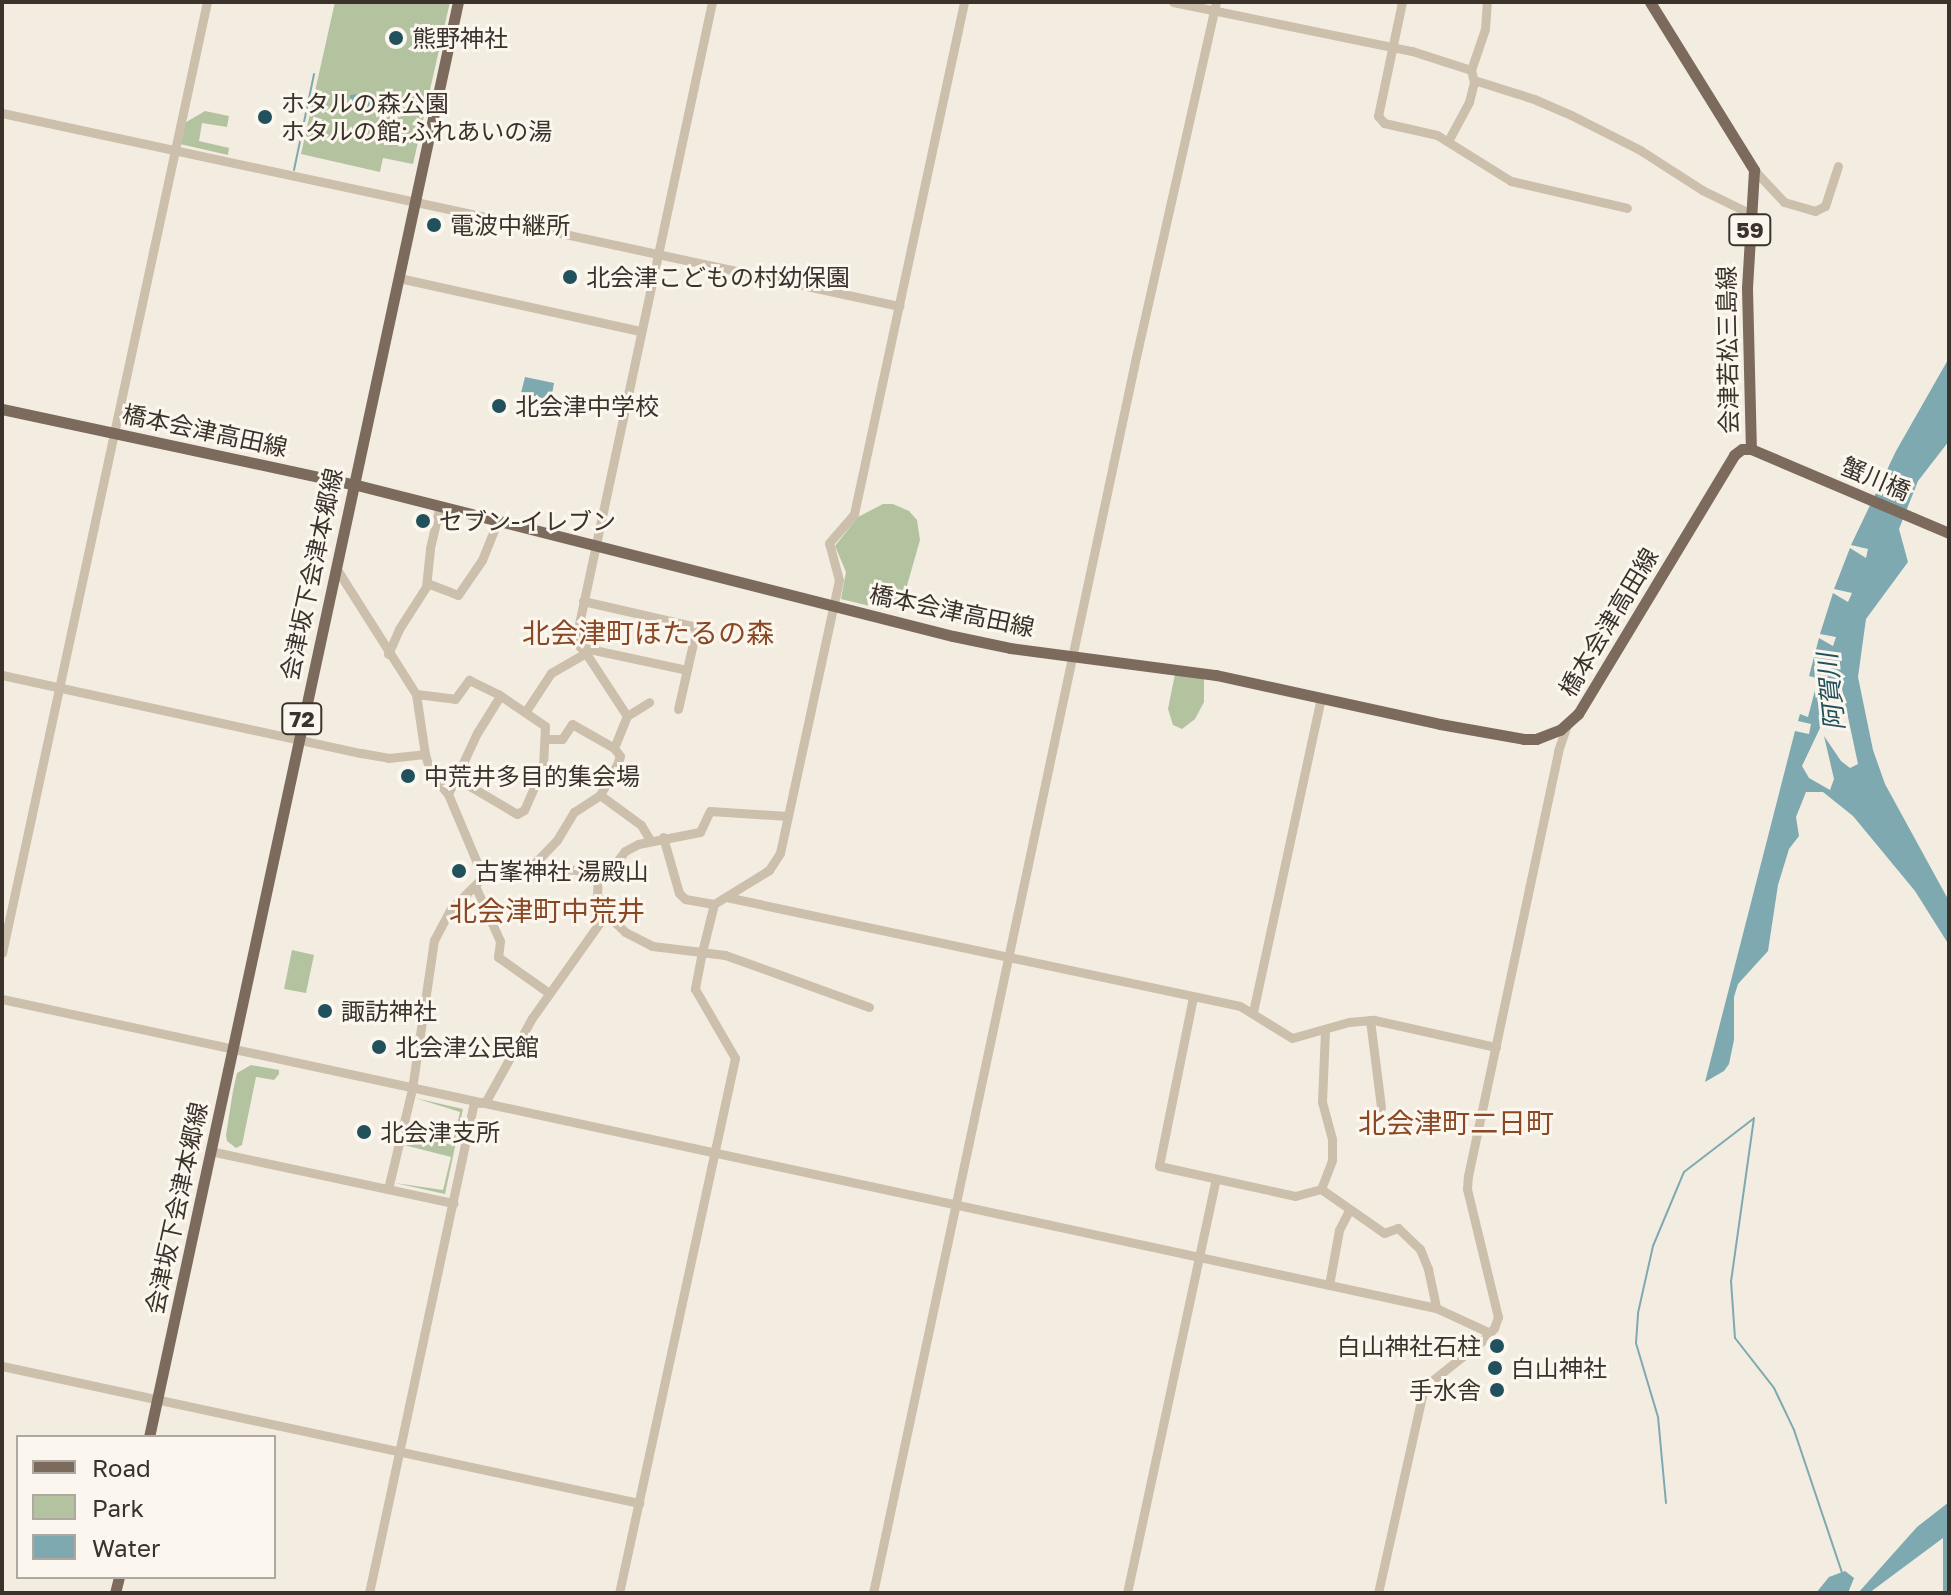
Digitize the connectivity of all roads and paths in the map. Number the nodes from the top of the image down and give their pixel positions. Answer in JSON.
{"nodes":[{"id":1,"x":207,"y":2,"type":"edge"},
{"id":2,"x":458,"y":2,"type":"edge"},
{"id":3,"x":712,"y":2,"type":"edge"},
{"id":4,"x":964,"y":2,"type":"edge"},
{"id":5,"x":1173,"y":2,"type":"edge"},
{"id":6,"x":1402,"y":2,"type":"edge"},
{"id":7,"x":1487,"y":2,"type":"edge"},
{"id":8,"x":1650,"y":2,"type":"edge"},
{"id":9,"x":1215,"y":6,"type":"edge"},
{"id":10,"x":1392,"y":48,"type":"junction"},
{"id":11,"x":1472,"y":75,"type":"junction"},
{"id":12,"x":2,"y":113,"type":"edge"},
{"id":13,"x":1448,"y":141,"type":"junction"},
{"id":14,"x":175,"y":150,"type":"junction"},
{"id":15,"x":1838,"y":166,"type":"dead end"},
{"id":16,"x":1754,"y":170,"type":"junction"},
{"id":17,"x":416,"y":202,"type":"junction"},
{"id":18,"x":1627,"y":208,"type":"dead end"},
{"id":19,"x":1753,"y":215,"type":"junction"},
{"id":20,"x":657,"y":254,"type":"junction"},
{"id":21,"x":399,"y":278,"type":"junction"},
{"id":22,"x":899,"y":306,"type":"junction"},
{"id":23,"x":641,"y":331,"type":"junction"},
{"id":24,"x":2,"y":409,"type":"edge"},
{"id":25,"x":115,"y":433,"type":"junction"},
{"id":26,"x":1751,"y":449,"type":"junction"},
{"id":27,"x":1787,"y":465,"type":"joint"},
{"id":28,"x":353,"y":484,"type":"junction"},
{"id":29,"x":440,"y":505,"type":"junction"},
{"id":30,"x":498,"y":520,"type":"junction"},
{"id":31,"x":1949,"y":533,"type":"edge"},
{"id":32,"x":595,"y":544,"type":"junction"},
{"id":33,"x":336,"y":568,"type":"junction"},
{"id":34,"x":427,"y":583,"type":"junction"},
{"id":35,"x":583,"y":601,"type":"junction"},
{"id":36,"x":833,"y":605,"type":"junction"},
{"id":37,"x":582,"y":651,"type":"junction"},
{"id":38,"x":388,"y":654,"type":"junction"},
{"id":39,"x":1074,"y":656,"type":"junction"},
{"id":40,"x":687,"y":670,"type":"junction"},
{"id":41,"x":2,"y":675,"type":"edge"},
{"id":42,"x":59,"y":687,"type":"junction"},
{"id":43,"x":416,"y":694,"type":"junction"},
{"id":44,"x":500,"y":696,"type":"junction"},
{"id":45,"x":1321,"y":698,"type":"junction"},
{"id":46,"x":649,"y":702,"type":"dead end"},
{"id":47,"x":678,"y":709,"type":"dead end"},
{"id":48,"x":526,"y":711,"type":"junction"},
{"id":49,"x":627,"y":716,"type":"junction"},
{"id":50,"x":1567,"y":725,"type":"junction"},
{"id":51,"x":298,"y":738,"type":"junction"},
{"id":52,"x":547,"y":739,"type":"junction"},
{"id":53,"x":614,"y":748,"type":"junction"},
{"id":54,"x":425,"y":754,"type":"junction"},
{"id":55,"x":456,"y":778,"type":"junction"},
{"id":56,"x":448,"y":794,"type":"junction"},
{"id":57,"x":600,"y":795,"type":"junction"},
{"id":58,"x":788,"y":816,"type":"junction"},
{"id":59,"x":663,"y":837,"type":"junction"},
{"id":60,"x":650,"y":840,"type":"junction"},
{"id":61,"x":530,"y":867,"type":"junction"},
{"id":62,"x":598,"y":876,"type":"junction"},
{"id":63,"x":483,"y":877,"type":"junction"},
{"id":64,"x":476,"y":888,"type":"junction"},
{"id":65,"x":726,"y":897,"type":"junction"},
{"id":66,"x":714,"y":904,"type":"junction"},
{"id":67,"x":606,"y":914,"type":"junction"},
{"id":68,"x":702,"y":952,"type":"junction"},
{"id":69,"x":2,"y":953,"type":"edge"},
{"id":70,"x":1011,"y":957,"type":"junction"},
{"id":71,"x":549,"y":993,"type":"junction"},
{"id":72,"x":1193,"y":997,"type":"junction"},
{"id":73,"x":2,"y":999,"type":"edge"},
{"id":74,"x":869,"y":1007,"type":"dead end"},
{"id":75,"x":1253,"y":1012,"type":"junction"},
{"id":76,"x":1370,"y":1020,"type":"junction"},
{"id":77,"x":1325,"y":1029,"type":"junction"},
{"id":78,"x":1496,"y":1047,"type":"junction"},
{"id":79,"x":233,"y":1049,"type":"junction"},
{"id":80,"x":412,"y":1089,"type":"junction"},
{"id":81,"x":477,"y":1103,"type":"junction"},
{"id":82,"x":1381,"y":1107,"type":"dead end"},
{"id":83,"x":210,"y":1151,"type":"junction"},
{"id":84,"x":715,"y":1154,"type":"junction"},
{"id":85,"x":1216,"y":1179,"type":"junction"},
{"id":86,"x":388,"y":1189,"type":"junction"},
{"id":87,"x":1321,"y":1189,"type":"junction"},
{"id":88,"x":453,"y":1203,"type":"junction"},
{"id":89,"x":956,"y":1206,"type":"junction"},
{"id":90,"x":1349,"y":1210,"type":"junction"},
{"id":91,"x":1199,"y":1257,"type":"junction"},
{"id":92,"x":1329,"y":1285,"type":"junction"},
{"id":93,"x":1436,"y":1308,"type":"junction"},
{"id":94,"x":1490,"y":1333,"type":"junction"},
{"id":95,"x":2,"y":1366,"type":"edge"},
{"id":96,"x":157,"y":1398,"type":"junction"},
{"id":97,"x":149,"y":1435,"type":"edge"},
{"id":98,"x":400,"y":1452,"type":"junction"},
{"id":99,"x":639,"y":1503,"type":"junction"},
{"id":100,"x":369,"y":1593,"type":"edge"},
{"id":101,"x":619,"y":1593,"type":"edge"},
{"id":102,"x":873,"y":1593,"type":"edge"},
{"id":103,"x":1127,"y":1593,"type":"edge"},
{"id":104,"x":1378,"y":1593,"type":"edge"}],
"edges":[{"from":1,"to":14,"type":"street"},
{"from":2,"to":17,"type":"main road","name":"会津坂下会津本郷線","number":"72"},
{"from":3,"to":20,"type":"street"},
{"from":4,"to":22,"type":"street"},
{"from":5,"to":9,"type":"street"},
{"from":6,"to":10,"type":"street"},
{"from":7,"to":11,"type":"street"},
{"from":8,"to":16,"type":"main road"},
{"from":9,"to":10,"type":"street"},
{"from":9,"to":39,"type":"street"},
{"from":10,"to":11,"type":"street"},
{"from":10,"to":13,"type":"street"},
{"from":11,"to":13,"type":"street"},
{"from":11,"to":19,"type":"street"},
{"from":12,"to":14,"type":"street"},
{"from":13,"to":18,"type":"street"},
{"from":14,"to":17,"type":"street"},
{"from":14,"to":25,"type":"street"},
{"from":15,"to":16,"type":"street"},
{"from":16,"to":19,"type":"main road","name":"会津若松三島線","number":"59"},
{"from":17,"to":20,"type":"street"},
{"from":17,"to":21,"type":"main road","name":"会津坂下会津本郷線","number":"72"},
{"from":19,"to":26,"type":"main road","name":"会津若松三島線","number":"59"},
{"from":20,"to":22,"type":"street"},
{"from":20,"to":23,"type":"street"},
{"from":21,"to":23,"type":"street"},
{"from":21,"to":28,"type":"main road","name":"会津坂下会津本郷線","number":"72"},
{"from":22,"to":36,"type":"street"},
{"from":23,"to":32,"type":"street"},
{"from":24,"to":25,"type":"main road","name":"橋本会津高田線"},
{"from":25,"to":28,"type":"main road","name":"橋本会津高田線"},
{"from":25,"to":42,"type":"street"},
{"from":26,"to":27,"type":"main road","name":"会津若松三島線"},
{"from":26,"to":50,"type":"main road","name":"橋本会津高田線"},
{"from":27,"to":31,"type":"main road","name":"蟹川橋"},
{"from":28,"to":29,"type":"main road","name":"橋本会津高田線"},
{"from":28,"to":33,"type":"main road","name":"会津坂下会津本郷線","number":"72"},
{"from":29,"to":30,"type":"main road","name":"橋本会津高田線"},
{"from":29,"to":34,"type":"street"},
{"from":30,"to":32,"type":"main road","name":"橋本会津高田線"},
{"from":30,"to":34,"type":"street"},
{"from":32,"to":35,"type":"street"},
{"from":32,"to":36,"type":"main road","name":"橋本会津高田線"},
{"from":33,"to":38,"type":"street"},
{"from":33,"to":51,"type":"main road","name":"会津坂下会津本郷線","number":"72"},
{"from":34,"to":38,"type":"street"},
{"from":35,"to":37,"type":"street"},
{"from":35,"to":40,"type":"street"},
{"from":36,"to":39,"type":"main road","name":"橋本会津高田線"},
{"from":36,"to":58,"type":"street"},
{"from":37,"to":40,"type":"street"},
{"from":37,"to":48,"type":"street"},
{"from":37,"to":49,"type":"street"},
{"from":38,"to":43,"type":"street"},
{"from":39,"to":45,"type":"main road","name":"橋本会津高田線"},
{"from":39,"to":70,"type":"street"},
{"from":40,"to":47,"type":"street"},
{"from":41,"to":42,"type":"street"},
{"from":42,"to":51,"type":"street"},
{"from":42,"to":69,"type":"street"},
{"from":43,"to":44,"type":"street"},
{"from":43,"to":54,"type":"street"},
{"from":44,"to":48,"type":"street"},
{"from":44,"to":55,"type":"street"},
{"from":45,"to":50,"type":"main road","name":"橋本会津高田線"},
{"from":45,"to":75,"type":"street"},
{"from":46,"to":49,"type":"street"},
{"from":48,"to":52,"type":"street"},
{"from":49,"to":53,"type":"street"},
{"from":50,"to":78,"type":"street"},
{"from":51,"to":54,"type":"street"},
{"from":51,"to":79,"type":"main road","name":"会津坂下会津本郷線","number":"72"},
{"from":52,"to":53,"type":"street"},
{"from":52,"to":55,"type":"street"},
{"from":53,"to":57,"type":"street"},
{"from":54,"to":56,"type":"street"},
{"from":55,"to":56,"type":"street"},
{"from":56,"to":63,"type":"street"},
{"from":57,"to":60,"type":"street"},
{"from":57,"to":61,"type":"street"},
{"from":58,"to":59,"type":"street"},
{"from":58,"to":65,"type":"street"},
{"from":59,"to":60,"type":"street"},
{"from":59,"to":66,"type":"street"},
{"from":60,"to":62,"type":"street"},
{"from":61,"to":62,"type":"street"},
{"from":61,"to":63,"type":"street"},
{"from":62,"to":67,"type":"street"},
{"from":63,"to":64,"type":"street"},
{"from":64,"to":71,"type":"street"},
{"from":64,"to":80,"type":"street"},
{"from":65,"to":66,"type":"street"},
{"from":65,"to":70,"type":"street"},
{"from":66,"to":68,"type":"street"},
{"from":67,"to":68,"type":"street"},
{"from":67,"to":71,"type":"street"},
{"from":68,"to":74,"type":"street"},
{"from":68,"to":84,"type":"street"},
{"from":70,"to":72,"type":"street"},
{"from":70,"to":89,"type":"street"},
{"from":71,"to":81,"type":"street"},
{"from":72,"to":75,"type":"street"},
{"from":72,"to":85,"type":"street"},
{"from":73,"to":79,"type":"street"},
{"from":75,"to":77,"type":"street"},
{"from":76,"to":77,"type":"street"},
{"from":76,"to":78,"type":"street"},
{"from":76,"to":82,"type":"street"},
{"from":77,"to":87,"type":"street"},
{"from":78,"to":94,"type":"street"},
{"from":79,"to":80,"type":"street"},
{"from":79,"to":83,"type":"main road","name":"会津坂下会津本郷線","number":"72"},
{"from":80,"to":81,"type":"street"},
{"from":80,"to":86,"type":"street"},
{"from":81,"to":84,"type":"street"},
{"from":81,"to":88,"type":"street"},
{"from":83,"to":86,"type":"street"},
{"from":83,"to":96,"type":"main road","name":"会津坂下会津本郷線","number":"72"},
{"from":84,"to":89,"type":"street"},
{"from":84,"to":99,"type":"street"},
{"from":85,"to":87,"type":"street"},
{"from":85,"to":91,"type":"street"},
{"from":86,"to":88,"type":"street"},
{"from":87,"to":90,"type":"street"},
{"from":88,"to":98,"type":"street"},
{"from":89,"to":91,"type":"street"},
{"from":89,"to":102,"type":"street"},
{"from":90,"to":92,"type":"street"},
{"from":90,"to":93,"type":"street"},
{"from":91,"to":92,"type":"street"},
{"from":91,"to":103,"type":"street"},
{"from":92,"to":93,"type":"street"},
{"from":93,"to":94,"type":"street"},
{"from":94,"to":104,"type":"street"},
{"from":95,"to":96,"type":"street"},
{"from":96,"to":97,"type":"main road","name":"会津坂下会津本郷線","number":"72"},
{"from":96,"to":98,"type":"street"},
{"from":98,"to":99,"type":"street"},
{"from":98,"to":100,"type":"street"},
{"from":99,"to":101,"type":"street"}]}
